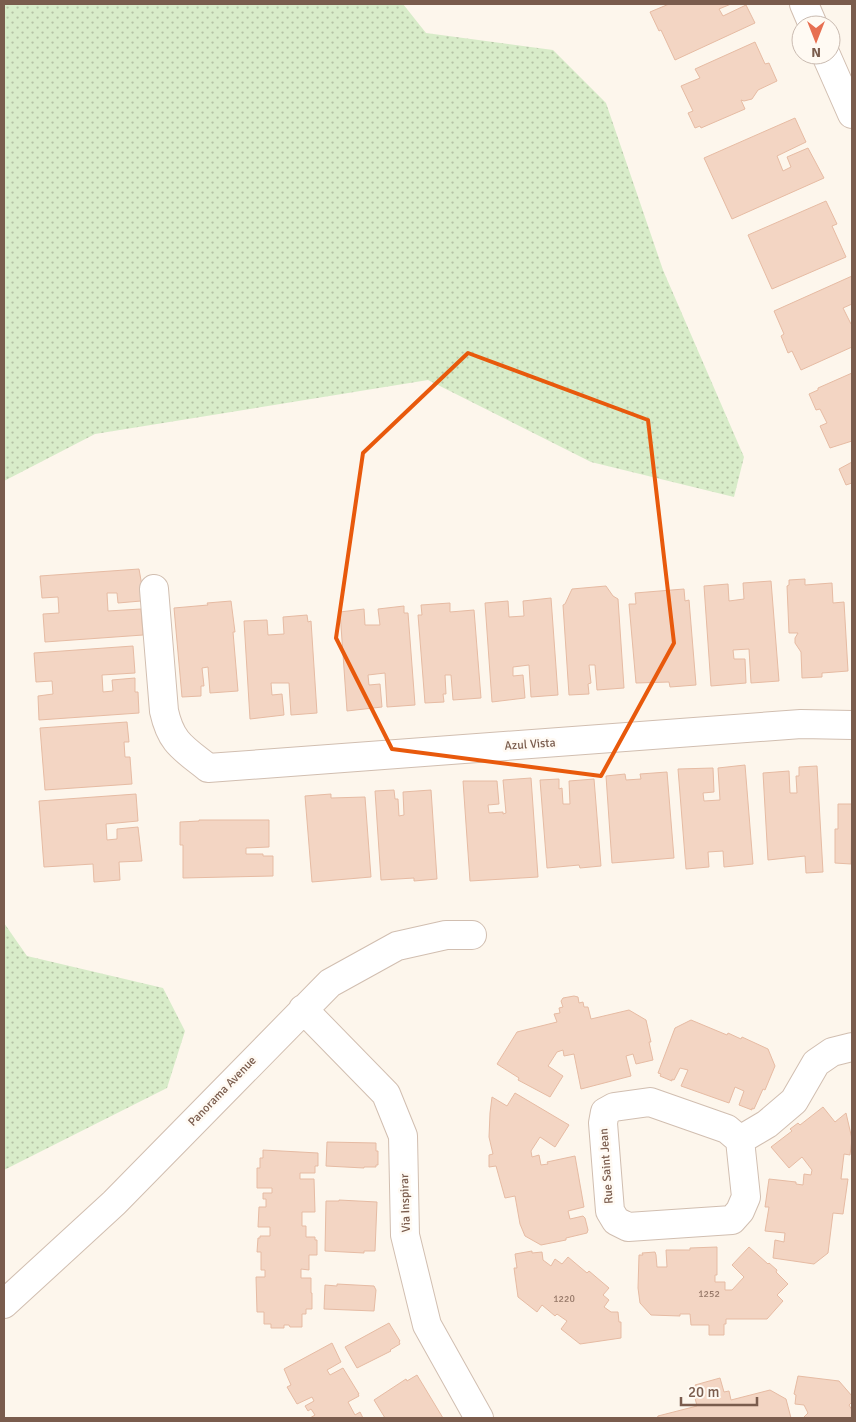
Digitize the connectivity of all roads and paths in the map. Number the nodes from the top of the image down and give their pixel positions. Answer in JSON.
{"nodes":[{"id":1,"x":830,"y":65,"type":"edge"},
{"id":2,"x":852,"y":114,"type":"edge"},
{"id":3,"x":154,"y":589,"type":"dead end"},
{"id":4,"x":852,"y":725,"type":"edge"},
{"id":5,"x":472,"y":935,"type":"dead end"},
{"id":6,"x":303,"y":1009,"type":"junction"},
{"id":7,"x":852,"y":1047,"type":"edge"},
{"id":8,"x":740,"y":1140,"type":"junction"},
{"id":9,"x":4,"y":1304,"type":"edge"},
{"id":10,"x":479,"y":1418,"type":"edge"}],
"edges":[{"from":1,"to":2,"type":"street"},
{"from":3,"to":4,"type":"street","name":"Azul Vista"},
{"from":5,"to":6,"type":"street","name":"Panorama Avenue"},
{"from":6,"to":9,"type":"street","name":"Panorama Avenue"},
{"from":6,"to":10,"type":"street","name":"Via Inspirar"},
{"from":7,"to":8,"type":"street"},
{"from":8,"to":8,"type":"street","name":"Rue Saint Jean"}]}
